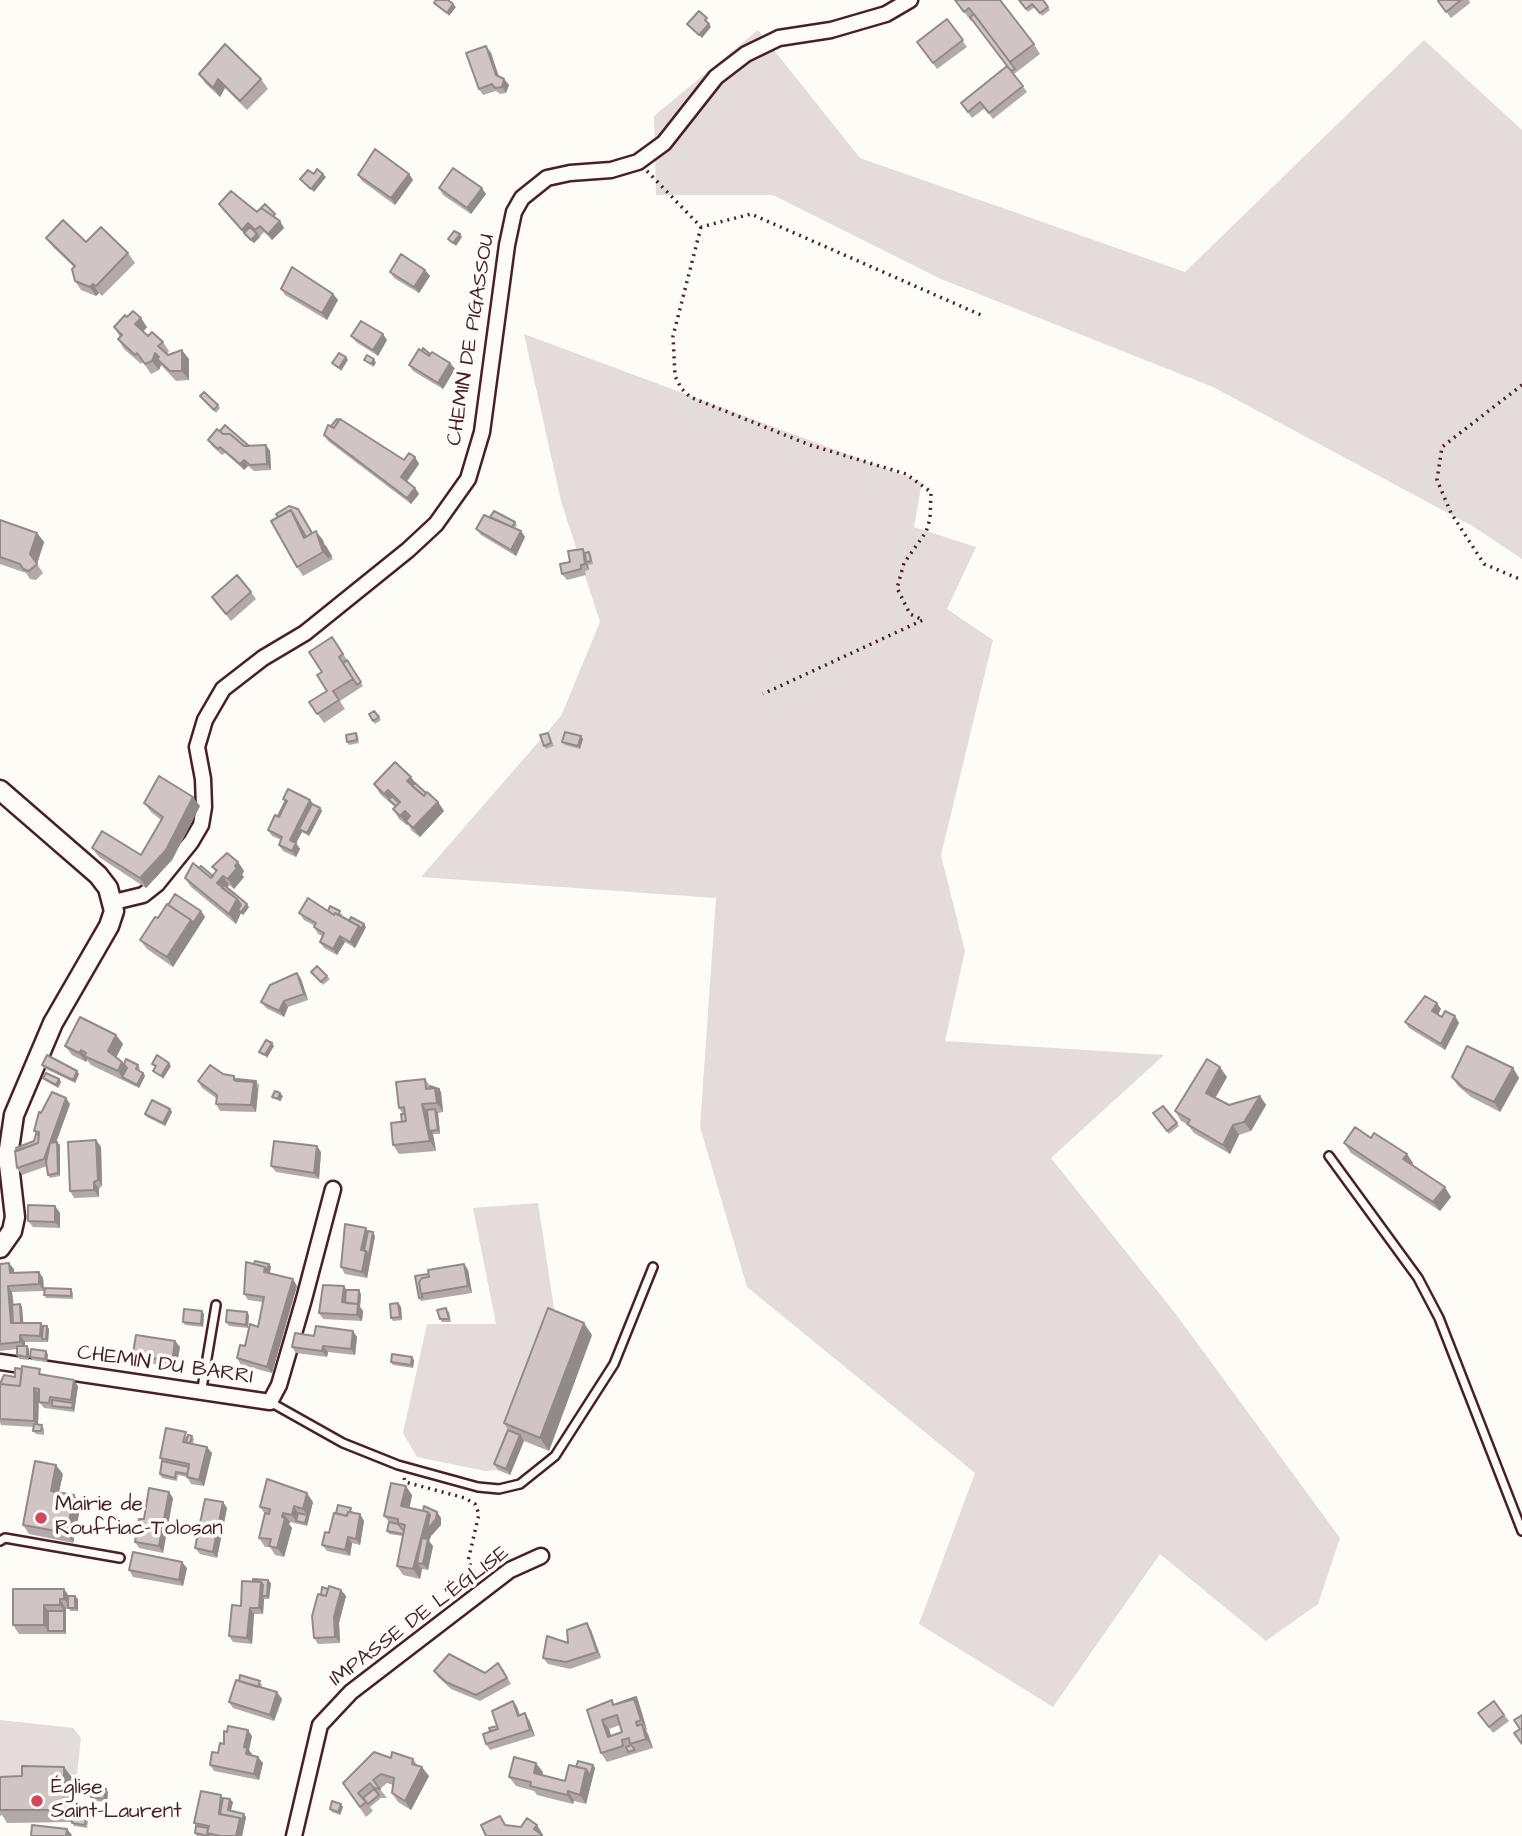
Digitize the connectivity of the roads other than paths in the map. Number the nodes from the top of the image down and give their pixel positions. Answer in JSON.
{"nodes":[{"id":1,"x":909,"y":0,"type":"edge"},
{"id":2,"x":0,"y":790,"type":"edge"},
{"id":3,"x":114,"y":902,"type":"junction"},
{"id":4,"x":1329,"y":1156,"type":"dead end"},
{"id":5,"x":333,"y":1189,"type":"dead end"},
{"id":6,"x":0,"y":1248,"type":"edge"},
{"id":7,"x":653,"y":1267,"type":"dead end"},
{"id":8,"x":216,"y":1305,"type":"dead end"},
{"id":9,"x":0,"y":1362,"type":"edge"},
{"id":10,"x":201,"y":1394,"type":"junction"},
{"id":11,"x":270,"y":1402,"type":"junction"},
{"id":12,"x":1522,"y":1531,"type":"edge"},
{"id":13,"x":2,"y":1537,"type":"edge"},
{"id":14,"x":541,"y":1556,"type":"dead end"},
{"id":15,"x":120,"y":1558,"type":"dead end"},
{"id":16,"x":294,"y":1836,"type":"edge"}],
"edges":[{"from":1,"to":3,"type":"street","name":"CHEMIN DE PIGASSOU"},
{"from":2,"to":3,"type":"street"},
{"from":3,"to":6,"type":"street"},
{"from":4,"to":12,"type":"lane"},
{"from":5,"to":11,"type":"street","name":"CHEMIN DU BARRI"},
{"from":7,"to":11,"type":"lane"},
{"from":8,"to":10,"type":"lane"},
{"from":9,"to":10,"type":"street","name":"CHEMIN DU BARRI"},
{"from":10,"to":11,"type":"street","name":"CHEMIN DU BARRI"},
{"from":13,"to":15,"type":"lane"},
{"from":14,"to":16,"type":"street","name":"IMPASSE DE L'ÉGLISE"}]}
